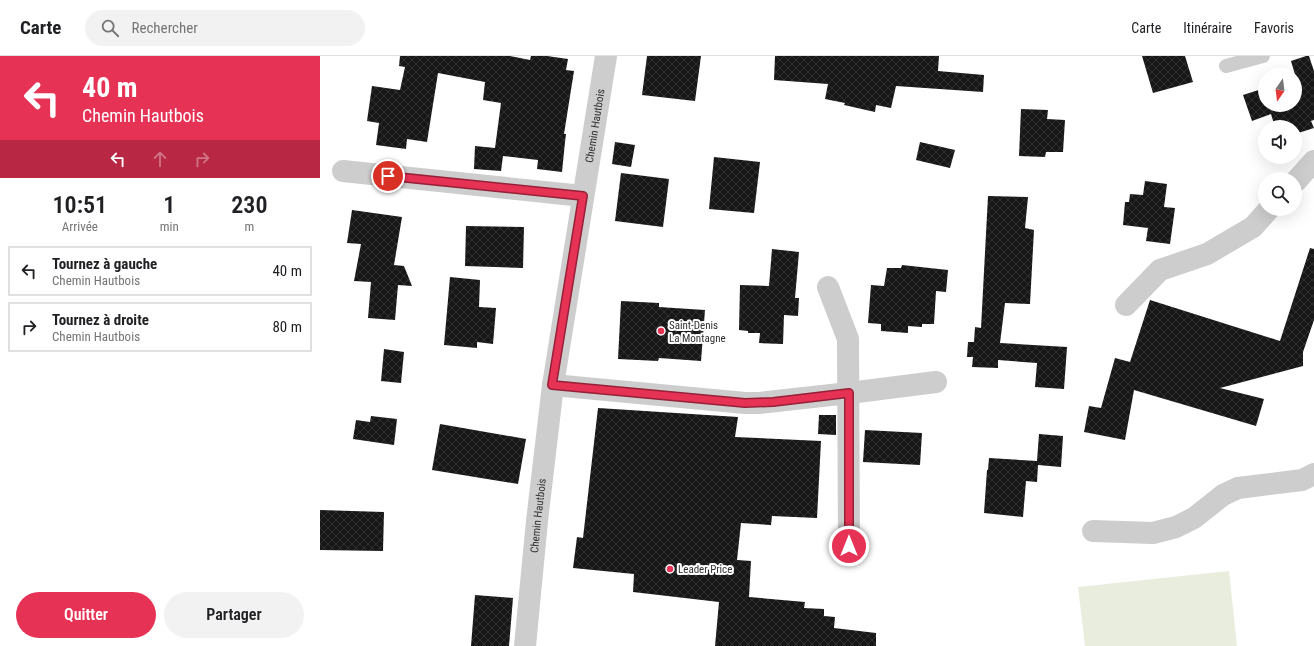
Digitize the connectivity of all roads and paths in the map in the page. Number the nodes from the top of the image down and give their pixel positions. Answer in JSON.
{"nodes":[{"id":1,"x":606,"y":56,"type":"edge"},
{"id":2,"x":1263,"y":56,"type":"edge"},
{"id":3,"x":1226,"y":66,"type":"dead end"},
{"id":4,"x":1314,"y":162,"type":"edge"},
{"id":5,"x":343,"y":171,"type":"dead end"},
{"id":6,"x":1302,"y":175,"type":"edge"},
{"id":7,"x":583,"y":196,"type":"junction"},
{"id":8,"x":1262,"y":216,"type":"edge"},
{"id":9,"x":828,"y":287,"type":"dead end"},
{"id":10,"x":1126,"y":306,"type":"dead end"},
{"id":11,"x":936,"y":382,"type":"dead end"},
{"id":12,"x":552,"y":385,"type":"junction"},
{"id":13,"x":849,"y":393,"type":"junction"},
{"id":14,"x":1314,"y":474,"type":"edge"},
{"id":15,"x":1093,"y":531,"type":"dead end"},
{"id":16,"x":849,"y":546,"type":"dead end"},
{"id":17,"x":525,"y":646,"type":"edge"}],
"edges":[{"from":1,"to":7,"type":"street","name":"Chemin Hautbois"},
{"from":2,"to":3,"type":"lane"},
{"from":4,"to":6,"type":"street"},
{"from":5,"to":7,"type":"street"},
{"from":7,"to":12,"type":"street","name":"Chemin Hautbois"},
{"from":8,"to":10,"type":"street"},
{"from":9,"to":13,"type":"street"},
{"from":11,"to":13,"type":"street"},
{"from":12,"to":13,"type":"street"},
{"from":12,"to":17,"type":"street","name":"Chemin Hautbois"},
{"from":13,"to":16,"type":"street"},
{"from":14,"to":15,"type":"street"}]}
